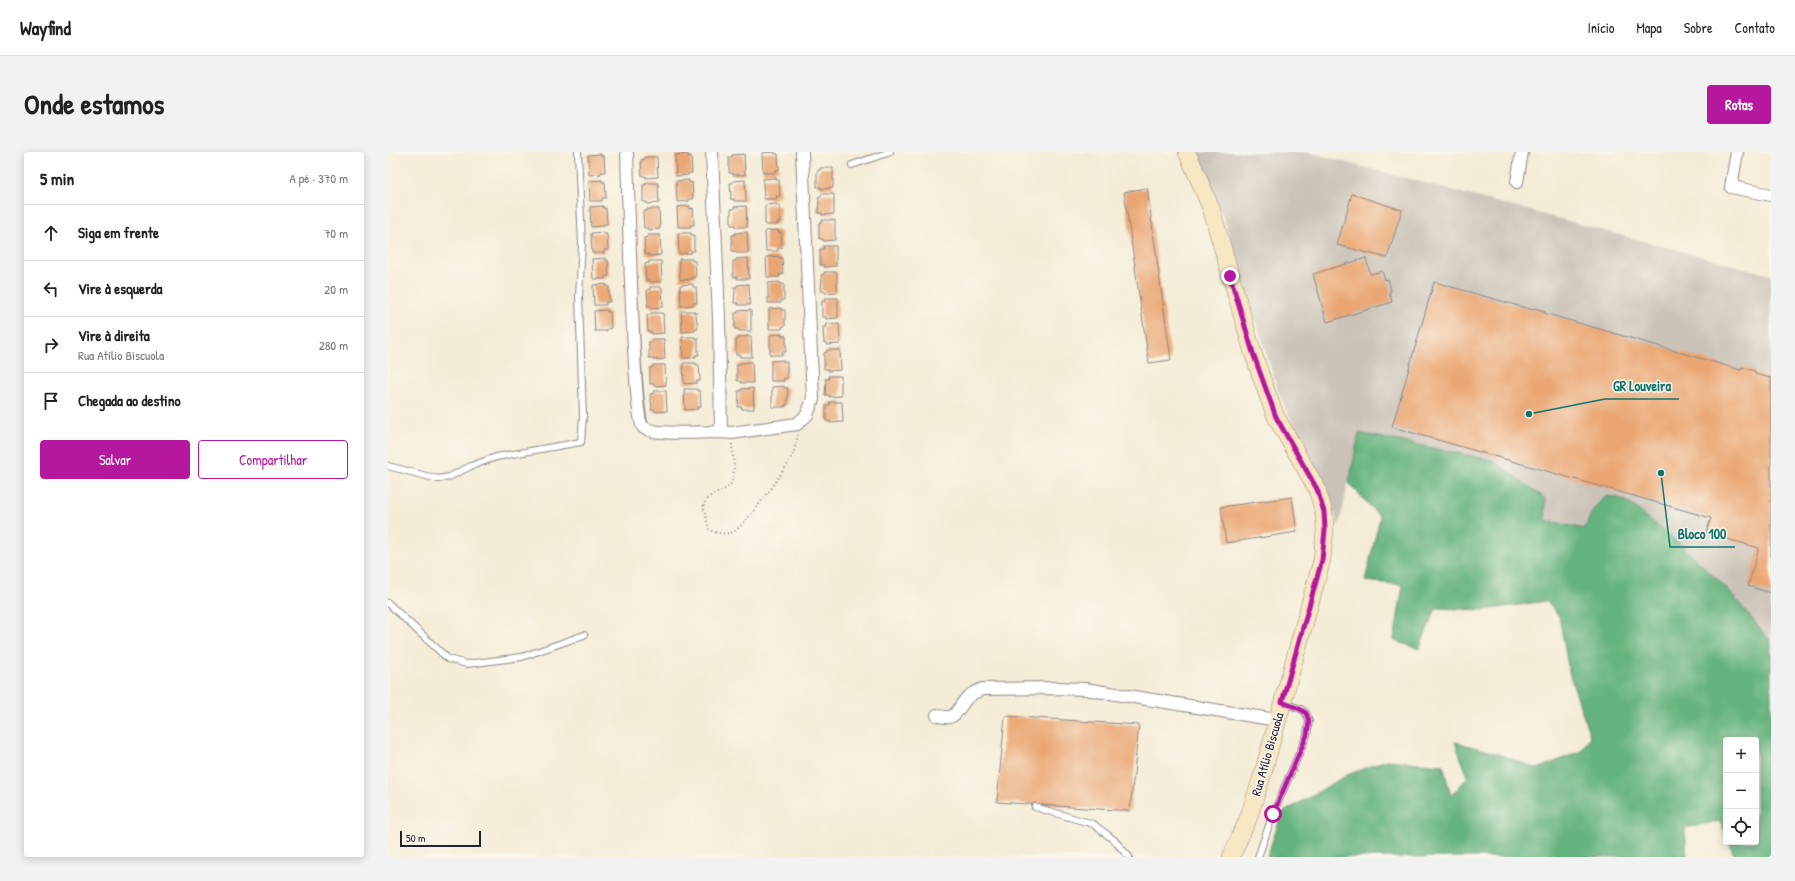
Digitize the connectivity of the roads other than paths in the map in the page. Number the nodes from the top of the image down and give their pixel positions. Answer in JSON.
{"nodes":[{"id":1,"x":578,"y":152,"type":"edge"},
{"id":2,"x":627,"y":152,"type":"edge"},
{"id":3,"x":712,"y":152,"type":"edge"},
{"id":4,"x":802,"y":152,"type":"edge"},
{"id":5,"x":890,"y":152,"type":"edge"},
{"id":6,"x":1187,"y":152,"type":"edge"},
{"id":7,"x":1522,"y":152,"type":"edge"},
{"id":8,"x":1737,"y":152,"type":"edge"},
{"id":9,"x":852,"y":165,"type":"dead end"},
{"id":10,"x":1517,"y":182,"type":"dead end"},
{"id":11,"x":1771,"y":195,"type":"edge"},
{"id":12,"x":726,"y":432,"type":"junction"},
{"id":13,"x":388,"y":466,"type":"edge"},
{"id":14,"x":388,"y":603,"type":"edge"},
{"id":15,"x":584,"y":635,"type":"dead end"},
{"id":16,"x":1282,"y":702,"type":"junction"},
{"id":17,"x":937,"y":715,"type":"dead end"},
{"id":18,"x":1277,"y":720,"type":"junction"},
{"id":19,"x":1035,"y":807,"type":"dead end"},
{"id":20,"x":1129,"y":857,"type":"edge"},
{"id":21,"x":1231,"y":857,"type":"edge"},
{"id":22,"x":1258,"y":857,"type":"edge"}],
"edges":[{"from":1,"to":13,"type":"lane"},
{"from":2,"to":12,"type":"street"},
{"from":3,"to":12,"type":"street"},
{"from":4,"to":12,"type":"street"},
{"from":5,"to":9,"type":"lane"},
{"from":6,"to":16,"type":"street","name":"Rua Atílio Biscuola"},
{"from":7,"to":10,"type":"street"},
{"from":8,"to":11,"type":"street"},
{"from":14,"to":15,"type":"lane"},
{"from":16,"to":18,"type":"street","name":"Rua Atílio Biscuola"},
{"from":16,"to":22,"type":"lane"},
{"from":17,"to":18,"type":"street"},
{"from":18,"to":21,"type":"street","name":"Rua Atílio Biscuola"},
{"from":19,"to":20,"type":"lane"}]}
